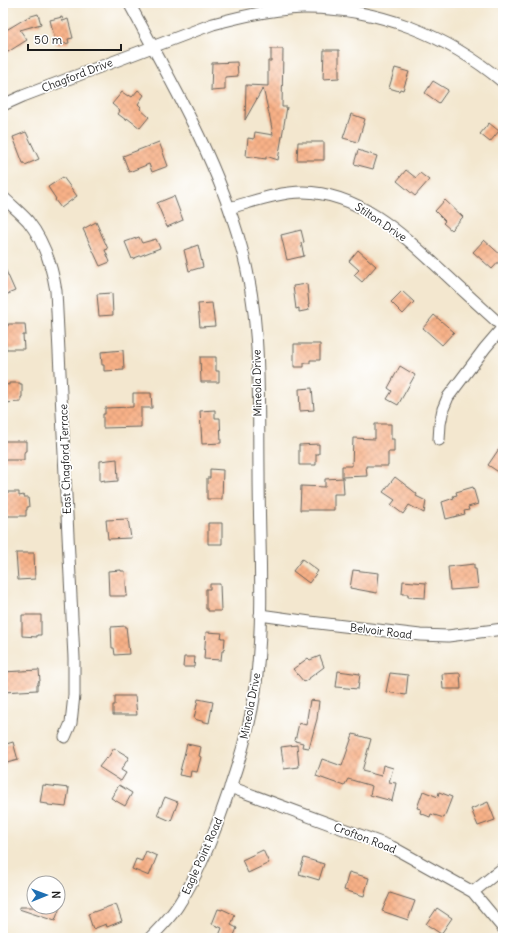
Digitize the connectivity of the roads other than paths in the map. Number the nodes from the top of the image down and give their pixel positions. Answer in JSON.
{"nodes":[{"id":1,"x":129,"y":3,"type":"edge"},
{"id":2,"x":152,"y":46,"type":"junction"},
{"id":3,"x":503,"y":82,"type":"edge"},
{"id":4,"x":3,"y":105,"type":"edge"},
{"id":5,"x":3,"y":197,"type":"edge"},
{"id":6,"x":229,"y":208,"type":"junction"},
{"id":7,"x":503,"y":327,"type":"edge"},
{"id":8,"x":439,"y":440,"type":"dead end"},
{"id":9,"x":260,"y":615,"type":"junction"},
{"id":10,"x":503,"y":628,"type":"edge"},
{"id":11,"x":65,"y":737,"type":"dead end"},
{"id":12,"x":230,"y":787,"type":"junction"},
{"id":13,"x":503,"y":868,"type":"edge"},
{"id":14,"x":473,"y":892,"type":"junction"},
{"id":15,"x":503,"y":928,"type":"edge"},
{"id":16,"x":150,"y":938,"type":"edge"}],
"edges":[{"from":1,"to":2,"type":"street","name":"Mineola Drive"},
{"from":2,"to":3,"type":"street","name":"Chagford Drive"},
{"from":2,"to":4,"type":"street","name":"Chagford Drive"},
{"from":2,"to":6,"type":"street","name":"Mineola Drive"},
{"from":5,"to":11,"type":"street","name":"East Chagford Terrace"},
{"from":6,"to":7,"type":"street","name":"Stilton Drive"},
{"from":6,"to":9,"type":"street","name":"Mineola Drive"},
{"from":7,"to":8,"type":"street"},
{"from":9,"to":10,"type":"street","name":"Belvoir Road"},
{"from":9,"to":12,"type":"street","name":"Mineola Drive"},
{"from":12,"to":14,"type":"street","name":"Crofton Road"},
{"from":12,"to":16,"type":"street","name":"Eagle Point Road"},
{"from":13,"to":14,"type":"street"},
{"from":14,"to":15,"type":"street","name":"Crofton Road"}]}
